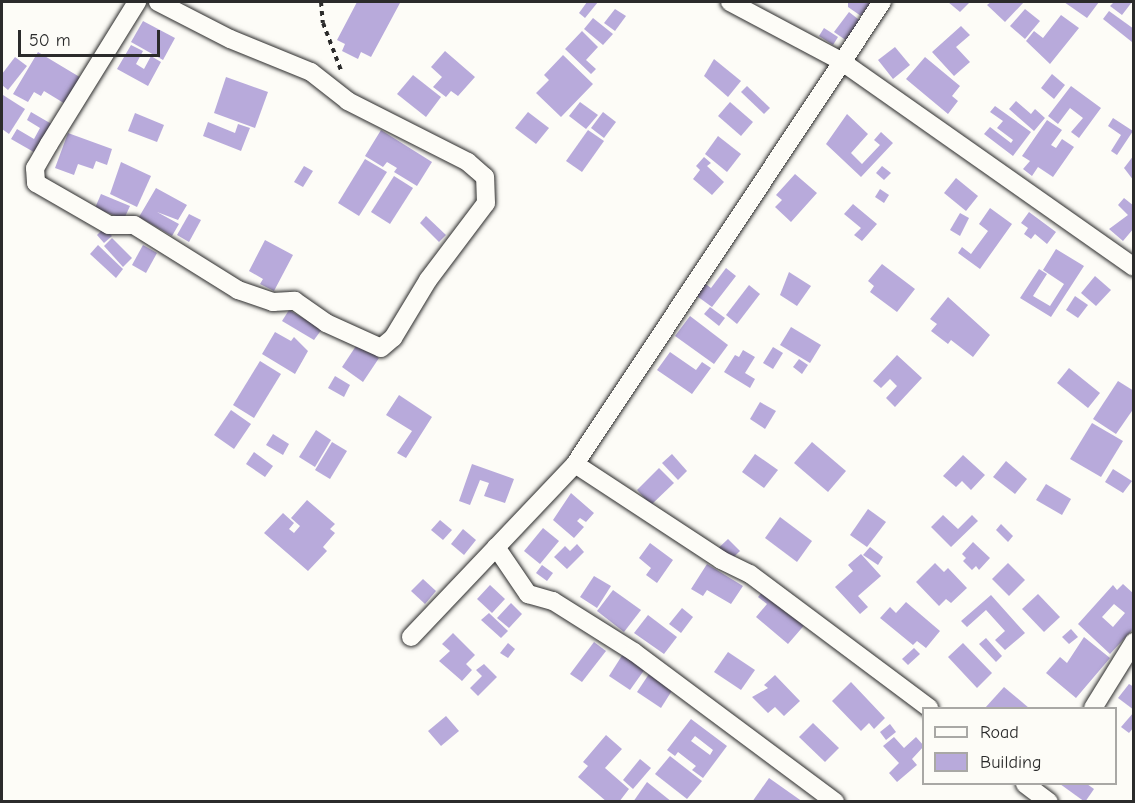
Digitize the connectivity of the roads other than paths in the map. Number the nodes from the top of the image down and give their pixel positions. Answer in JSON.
{"nodes":[{"id":1,"x":137,"y":2,"type":"edge"},
{"id":2,"x":158,"y":2,"type":"edge"},
{"id":3,"x":730,"y":2,"type":"edge"},
{"id":4,"x":882,"y":2,"type":"edge"},
{"id":5,"x":841,"y":61,"type":"junction"},
{"id":6,"x":1134,"y":267,"type":"edge"},
{"id":7,"x":575,"y":464,"type":"junction"},
{"id":8,"x":496,"y":547,"type":"junction"},
{"id":9,"x":411,"y":637,"type":"dead end"},
{"id":10,"x":1134,"y":642,"type":"edge"},
{"id":11,"x":928,"y":707,"type":"edge"},
{"id":12,"x":1094,"y":707,"type":"edge"},
{"id":13,"x":1028,"y":785,"type":"edge"},
{"id":14,"x":1043,"y":795,"type":"edge"},
{"id":15,"x":835,"y":801,"type":"edge"}],
"edges":[{"from":1,"to":2,"type":"street"},
{"from":3,"to":5,"type":"street"},
{"from":4,"to":5,"type":"street"},
{"from":5,"to":6,"type":"street"},
{"from":5,"to":7,"type":"street"},
{"from":7,"to":8,"type":"street"},
{"from":7,"to":11,"type":"street"},
{"from":8,"to":9,"type":"street"},
{"from":8,"to":15,"type":"street"},
{"from":10,"to":12,"type":"street"},
{"from":13,"to":14,"type":"street"}]}
